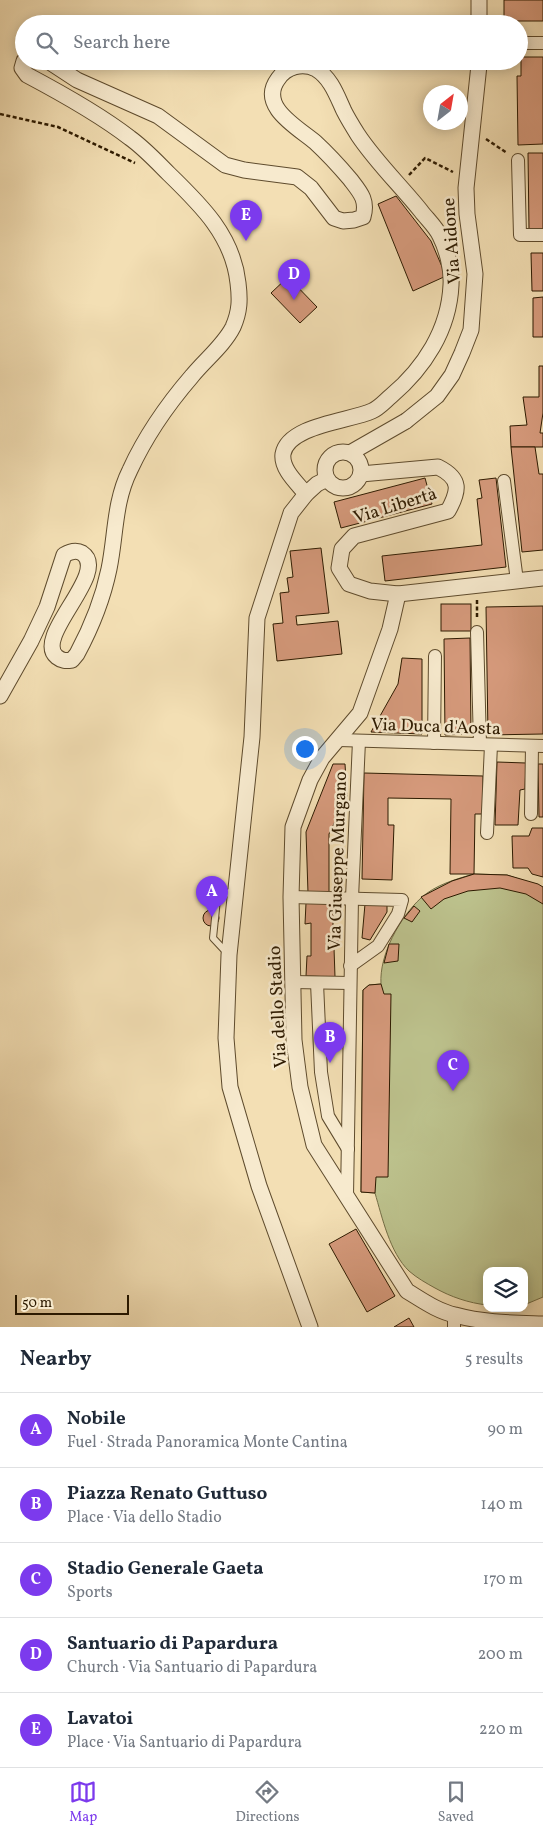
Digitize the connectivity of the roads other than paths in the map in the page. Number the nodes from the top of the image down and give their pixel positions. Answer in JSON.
{"nodes":[{"id":1,"x":479,"y":0,"type":"edge"},
{"id":2,"x":479,"y":15,"type":"edge"},
{"id":3,"x":528,"y":43,"type":"edge"},
{"id":4,"x":543,"y":43,"type":"edge"},
{"id":5,"x":23,"y":70,"type":"edge"},
{"id":6,"x":62,"y":70,"type":"edge"},
{"id":7,"x":287,"y":70,"type":"edge"},
{"id":8,"x":315,"y":70,"type":"edge"},
{"id":9,"x":478,"y":70,"type":"edge"},
{"id":10,"x":518,"y":160,"type":"dead end"},
{"id":11,"x":543,"y":235,"type":"edge"},
{"id":12,"x":350,"y":453,"type":"junction"},
{"id":13,"x":361,"y":474,"type":"junction"},
{"id":14,"x":327,"y":479,"type":"junction"},
{"id":15,"x":504,"y":482,"type":"dead end"},
{"id":16,"x":306,"y":494,"type":"junction"},
{"id":17,"x":543,"y":578,"type":"edge"},
{"id":18,"x":517,"y":581,"type":"junction"},
{"id":19,"x":398,"y":594,"type":"junction"},
{"id":20,"x":477,"y":632,"type":"road end"},
{"id":21,"x":435,"y":656,"type":"dead end"},
{"id":22,"x":0,"y":696,"type":"edge"},
{"id":23,"x":338,"y":740,"type":"junction"},
{"id":24,"x":359,"y":741,"type":"junction"},
{"id":25,"x":434,"y":743,"type":"junction"},
{"id":26,"x":486,"y":745,"type":"junction"},
{"id":27,"x":538,"y":746,"type":"edge"},
{"id":28,"x":531,"y":814,"type":"dead end"},
{"id":29,"x":487,"y":833,"type":"dead end"},
{"id":30,"x":292,"y":897,"type":"junction"},
{"id":31,"x":352,"y":898,"type":"junction"},
{"id":32,"x":350,"y":966,"type":"junction"},
{"id":33,"x":293,"y":982,"type":"junction"},
{"id":34,"x":318,"y":982,"type":"junction"},
{"id":35,"x":350,"y":984,"type":"junction"},
{"id":36,"x":348,"y":1150,"type":"junction"},
{"id":37,"x":347,"y":1196,"type":"junction"},
{"id":38,"x":543,"y":1315,"type":"edge"},
{"id":39,"x":454,"y":1321,"type":"edge"},
{"id":40,"x":543,"y":1324,"type":"edge"},
{"id":41,"x":522,"y":1325,"type":"edge"},
{"id":42,"x":310,"y":1327,"type":"edge"}],
"edges":[{"from":1,"to":2,"type":"street"},
{"from":3,"to":4,"type":"street"},
{"from":5,"to":22,"type":"street"},
{"from":6,"to":7,"type":"street"},
{"from":8,"to":16,"type":"street"},
{"from":9,"to":12,"type":"street","name":"Via Aidone","bridge":true},
{"from":10,"to":11,"type":"street"},
{"from":12,"to":13,"type":"street"},
{"from":12,"to":14,"type":"street"},
{"from":13,"to":14,"type":"street"},
{"from":13,"to":19,"type":"street","name":"Via Libertà"},
{"from":14,"to":16,"type":"street"},
{"from":15,"to":18,"type":"street"},
{"from":16,"to":42,"type":"street"},
{"from":17,"to":18,"type":"street","name":"Via Libertà"},
{"from":18,"to":19,"type":"street","name":"Via Libertà"},
{"from":19,"to":23,"type":"street","name":"Via dello Stadio"},
{"from":20,"to":26,"type":"street"},
{"from":21,"to":25,"type":"street"},
{"from":23,"to":24,"type":"street","name":"Via Duca d'Aosta"},
{"from":23,"to":30,"type":"street","name":"Via dello Stadio"},
{"from":24,"to":25,"type":"street","name":"Via Duca d'Aosta"},
{"from":24,"to":31,"type":"street","name":"Via Giuseppe Murgano"},
{"from":25,"to":26,"type":"street","name":"Via Duca d'Aosta"},
{"from":26,"to":27,"type":"street","name":"Via Duca d'Aosta"},
{"from":26,"to":29,"type":"street"},
{"from":27,"to":28,"type":"street","name":"Via Duca d'Aosta"},
{"from":30,"to":31,"type":"street"},
{"from":30,"to":33,"type":"street","name":"Via dello Stadio"},
{"from":31,"to":32,"type":"street","name":"Via Giuseppe Murgano"},
{"from":31,"to":32,"type":"street"},
{"from":32,"to":35,"type":"street","name":"Via Giuseppe Murgano"},
{"from":33,"to":34,"type":"street"},
{"from":33,"to":37,"type":"street","name":"Via dello Stadio"},
{"from":34,"to":35,"type":"street"},
{"from":34,"to":36,"type":"street"},
{"from":35,"to":36,"type":"street","name":"Via Giuseppe Murgano"},
{"from":36,"to":37,"type":"street","name":"Via Giuseppe Murgano"},
{"from":37,"to":39,"type":"street","name":"Via dello Stadio"},
{"from":38,"to":41,"type":"street"},
{"from":39,"to":41,"type":"street","name":"Via dello Stadio"},
{"from":40,"to":41,"type":"street","name":"Via dello Stadio"}]}
